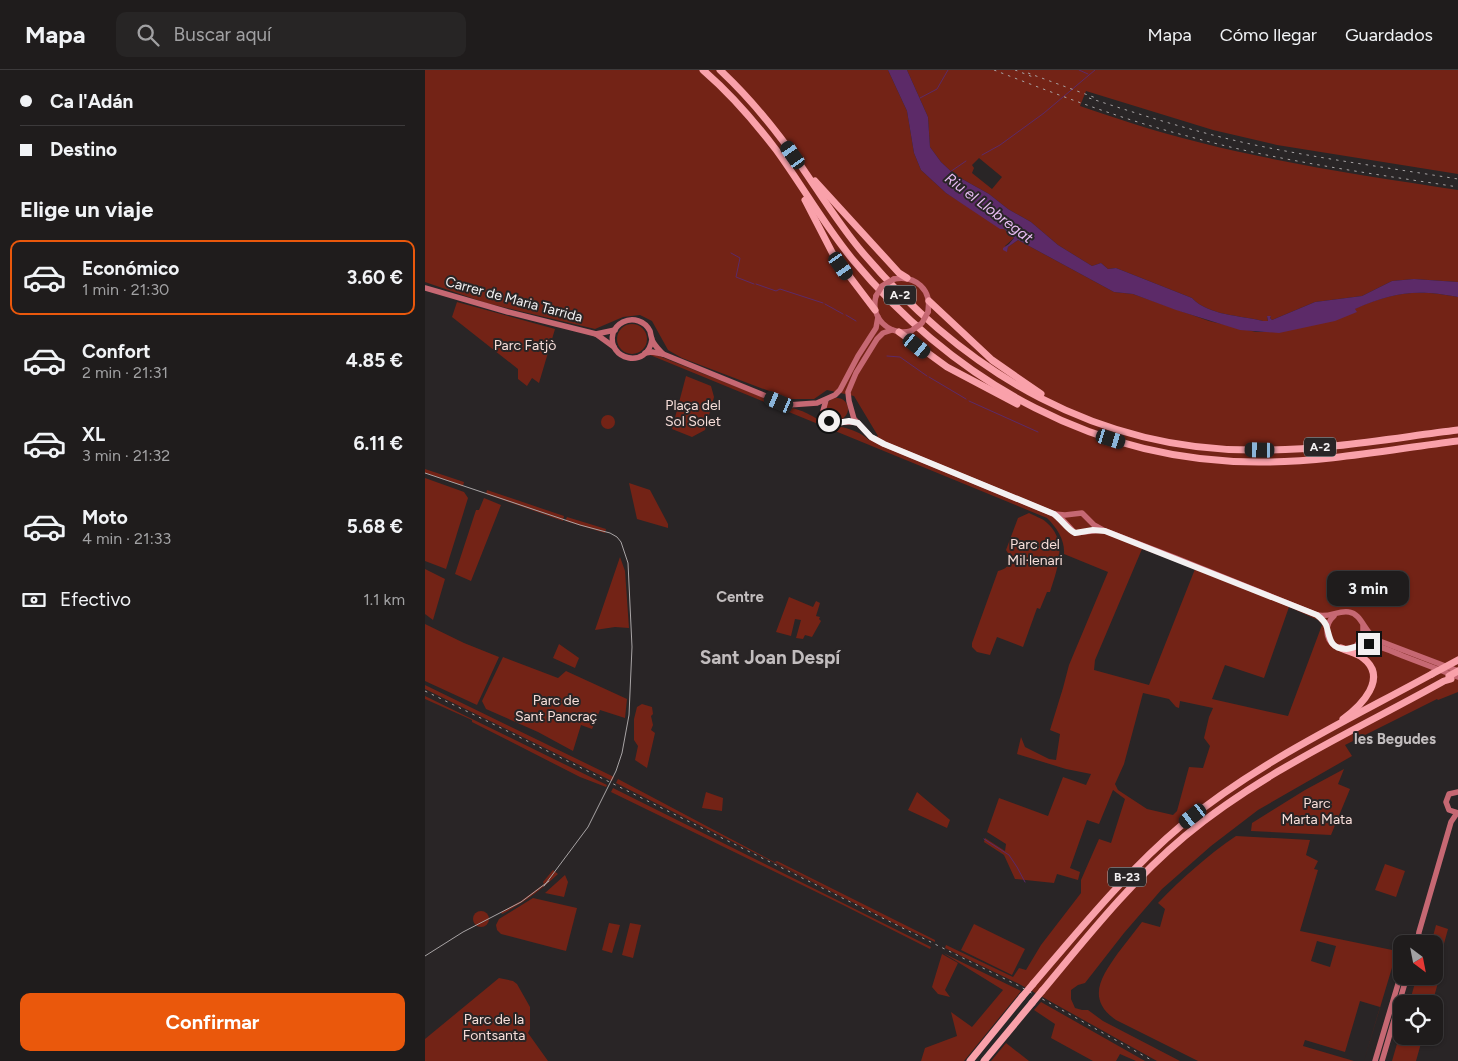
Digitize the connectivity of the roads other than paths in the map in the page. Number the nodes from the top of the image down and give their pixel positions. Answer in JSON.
{"nodes":[{"id":1,"x":703,"y":70,"type":"edge"},
{"id":2,"x":720,"y":70,"type":"edge"},
{"id":3,"x":800,"y":164,"type":"junction"},
{"id":4,"x":789,"y":169,"type":"junction"},
{"id":5,"x":907,"y":278,"type":"junction"},
{"id":6,"x":425,"y":288,"type":"edge"},
{"id":7,"x":929,"y":301,"type":"junction"},
{"id":8,"x":876,"y":313,"type":"junction"},
{"id":9,"x":615,"y":330,"type":"junction"},
{"id":10,"x":895,"y":331,"type":"junction"},
{"id":11,"x":596,"y":334,"type":"junction"},
{"id":12,"x":651,"y":339,"type":"junction"},
{"id":13,"x":615,"y":347,"type":"junction"},
{"id":14,"x":645,"y":353,"type":"junction"},
{"id":15,"x":663,"y":354,"type":"junction"},
{"id":16,"x":835,"y":395,"type":"junction"},
{"id":17,"x":827,"y":400,"type":"junction"},
{"id":18,"x":849,"y":401,"type":"junction"},
{"id":19,"x":812,"y":404,"type":"junction"},
{"id":20,"x":851,"y":410,"type":"junction"},
{"id":21,"x":1067,"y":411,"type":"junction"},
{"id":22,"x":823,"y":412,"type":"junction"},
{"id":23,"x":1061,"y":421,"type":"junction"},
{"id":24,"x":843,"y":422,"type":"junction"},
{"id":25,"x":858,"y":423,"type":"junction"},
{"id":26,"x":1458,"y":430,"type":"edge"},
{"id":27,"x":1458,"y":441,"type":"edge"},
{"id":28,"x":1074,"y":513,"type":"junction"},
{"id":29,"x":1054,"y":514,"type":"junction"},
{"id":30,"x":1089,"y":521,"type":"junction"},
{"id":31,"x":1069,"y":527,"type":"junction"},
{"id":32,"x":1103,"y":530,"type":"junction"},
{"id":33,"x":1085,"y":532,"type":"junction"},
{"id":34,"x":1336,"y":614,"type":"junction"},
{"id":35,"x":1317,"y":615,"type":"junction"},
{"id":36,"x":1363,"y":626,"type":"junction"},
{"id":37,"x":1327,"y":628,"type":"junction"},
{"id":38,"x":1356,"y":646,"type":"junction"},
{"id":39,"x":1341,"y":648,"type":"junction"},
{"id":40,"x":1458,"y":660,"type":"edge"},
{"id":41,"x":1458,"y":671,"type":"edge"},
{"id":42,"x":1452,"y":677,"type":"edge"},
{"id":43,"x":1334,"y":727,"type":"junction"},
{"id":44,"x":1458,"y":792,"type":"edge"},
{"id":45,"x":1456,"y":812,"type":"edge"},
{"id":46,"x":1420,"y":935,"type":"edge"},
{"id":47,"x":1398,"y":985,"type":"edge"},
{"id":48,"x":1404,"y":985,"type":"edge"},
{"id":49,"x":970,"y":1061,"type":"edge"},
{"id":50,"x":984,"y":1061,"type":"edge"},
{"id":51,"x":1375,"y":1061,"type":"edge"},
{"id":52,"x":1381,"y":1061,"type":"edge"}],
"edges":[{"from":1,"to":4,"type":"highway","number":"A-2"},
{"from":2,"to":3,"type":"highway","number":"A-2"},
{"from":3,"to":5,"type":"highway"},
{"from":3,"to":21,"type":"highway","number":"A-2"},
{"from":4,"to":8,"type":"highway"},
{"from":4,"to":23,"type":"highway","number":"A-2"},
{"from":5,"to":7,"type":"main road"},
{"from":5,"to":8,"type":"main road","bridge":true},
{"from":6,"to":11,"type":"main road","name":"Carrer de Maria Tarrida"},
{"from":7,"to":10,"type":"main road","bridge":true},
{"from":7,"to":21,"type":"highway"},
{"from":8,"to":10,"type":"main road"},
{"from":8,"to":16,"type":"main road"},
{"from":9,"to":11,"type":"main road","name":"Carrer de Maria Tarrida"},
{"from":9,"to":12,"type":"main road"},
{"from":9,"to":13,"type":"main road"},
{"from":10,"to":18,"type":"main road"},
{"from":10,"to":23,"type":"highway"},
{"from":11,"to":13,"type":"main road","name":"Carrer de Maria Tarrida"},
{"from":12,"to":14,"type":"main road"},
{"from":12,"to":15,"type":"main road"},
{"from":13,"to":14,"type":"main road"},
{"from":14,"to":15,"type":"main road"},
{"from":15,"to":19,"type":"main road"},
{"from":16,"to":17,"type":"main road"},
{"from":16,"to":18,"type":"main road"},
{"from":17,"to":19,"type":"main road"},
{"from":17,"to":22,"type":"main road"},
{"from":18,"to":20,"type":"main road"},
{"from":19,"to":22,"type":"main road"},
{"from":20,"to":24,"type":"main road"},
{"from":20,"to":25,"type":"main road"},
{"from":21,"to":26,"type":"highway","number":"A-2"},
{"from":22,"to":24,"type":"main road"},
{"from":23,"to":27,"type":"highway","number":"A-2"},
{"from":24,"to":25,"type":"main road"},
{"from":25,"to":29,"type":"main road"},
{"from":28,"to":29,"type":"main road"},
{"from":28,"to":30,"type":"main road"},
{"from":28,"to":31,"type":"main road"},
{"from":29,"to":31,"type":"main road"},
{"from":30,"to":32,"type":"main road"},
{"from":30,"to":33,"type":"main road"},
{"from":31,"to":33,"type":"main road"},
{"from":32,"to":33,"type":"main road"},
{"from":32,"to":35,"type":"main road"},
{"from":34,"to":35,"type":"main road"},
{"from":34,"to":36,"type":"main road"},
{"from":34,"to":37,"type":"main road"},
{"from":35,"to":37,"type":"main road"},
{"from":36,"to":38,"type":"main road"},
{"from":36,"to":41,"type":"main road"},
{"from":37,"to":39,"type":"main road"},
{"from":38,"to":39,"type":"main road"},
{"from":38,"to":42,"type":"main road"},
{"from":39,"to":43,"type":"highway"},
{"from":40,"to":43,"type":"highway","number":"B-23","bridge":true},
{"from":41,"to":42,"type":"highway","number":"B-23","bridge":true},
{"from":42,"to":50,"type":"highway","number":"B-23","bridge":true},
{"from":43,"to":49,"type":"highway","number":"B-23","bridge":true},
{"from":44,"to":45,"type":"main road"},
{"from":45,"to":46,"type":"main road"},
{"from":47,"to":51,"type":"main road"},
{"from":48,"to":52,"type":"main road"}]}
